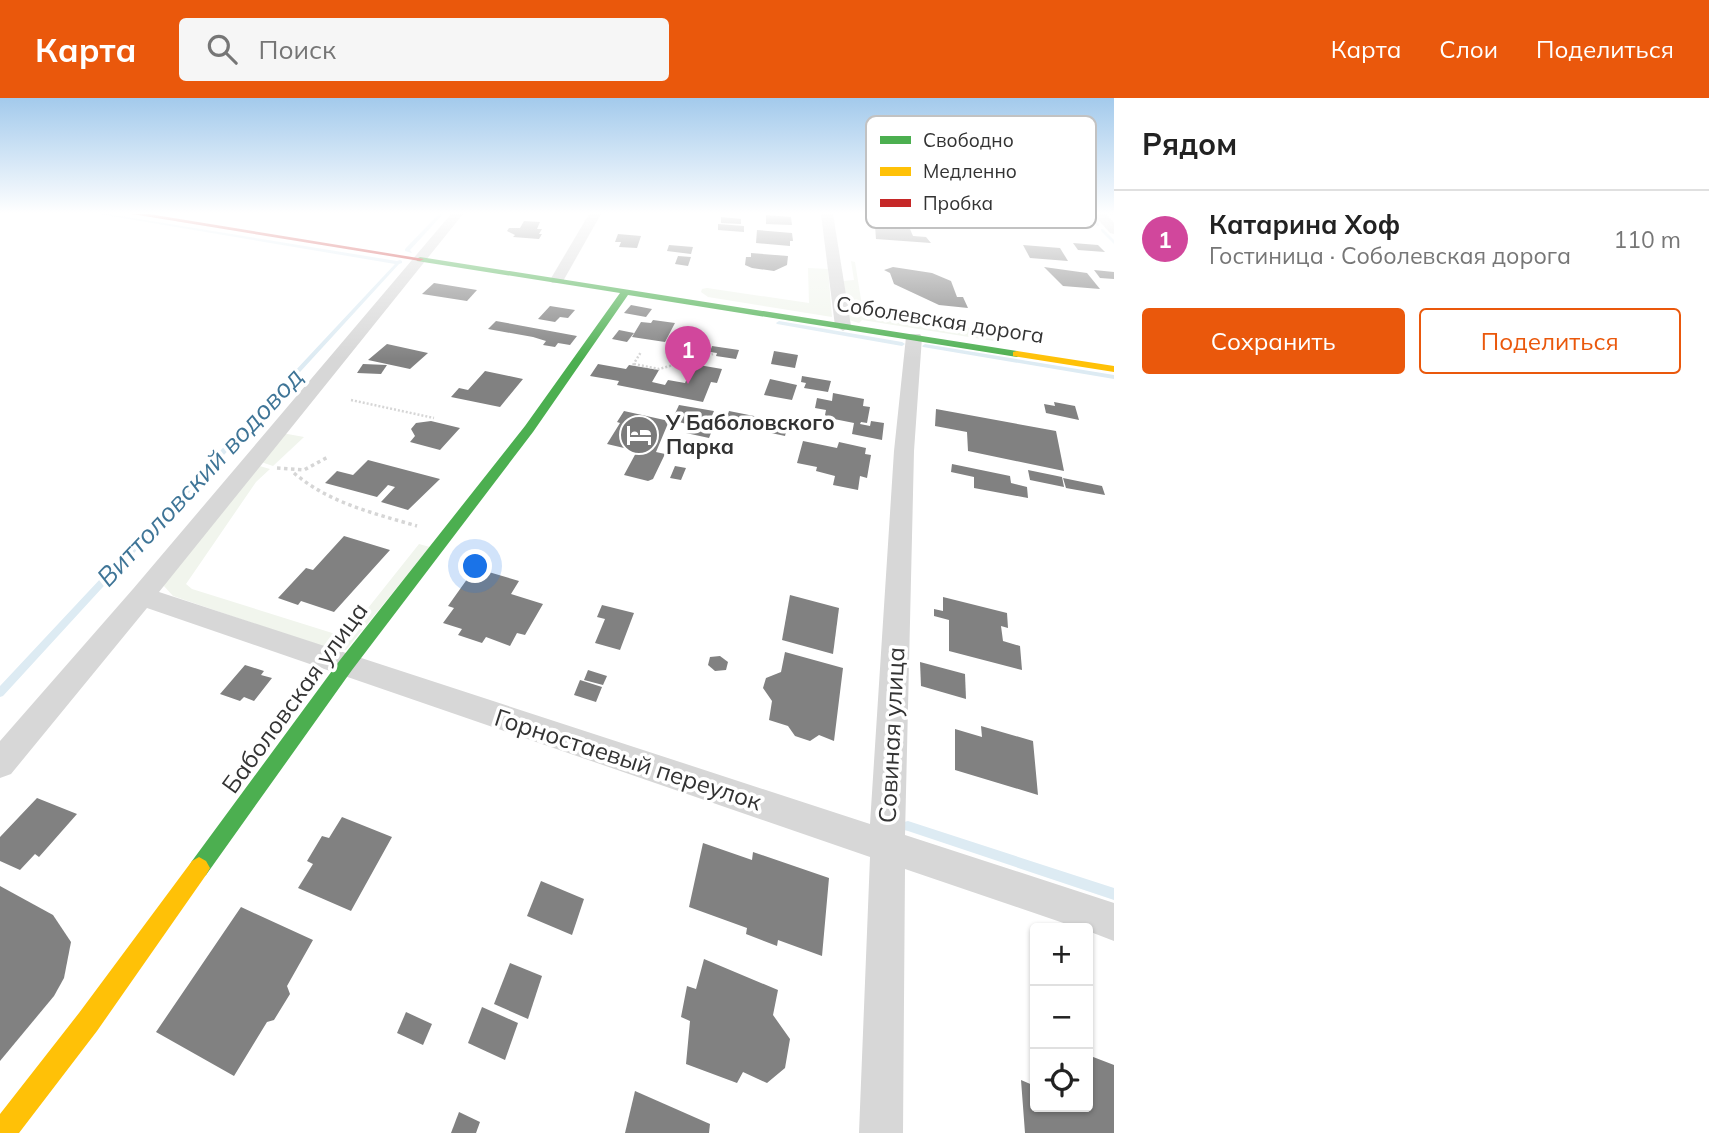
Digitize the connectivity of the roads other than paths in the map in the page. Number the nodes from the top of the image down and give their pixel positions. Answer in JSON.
{"nodes":[{"id":1,"x":414,"y":262,"type":"edge"},
{"id":2,"x":445,"y":262,"type":"edge"},
{"id":3,"x":566,"y":262,"type":"edge"},
{"id":4,"x":833,"y":262,"type":"edge"},
{"id":5,"x":556,"y":280,"type":"junction"},
{"id":6,"x":626,"y":291,"type":"junction"},
{"id":7,"x":842,"y":326,"type":"junction"},
{"id":8,"x":914,"y":337,"type":"junction"},
{"id":9,"x":1114,"y":369,"type":"edge"},
{"id":10,"x":142,"y":596,"type":"junction"},
{"id":11,"x":346,"y":665,"type":"junction"},
{"id":12,"x":0,"y":764,"type":"edge"},
{"id":13,"x":887,"y":828,"type":"junction"},
{"id":14,"x":1114,"y":922,"type":"edge"},
{"id":15,"x":2,"y":1133,"type":"edge"},
{"id":16,"x":881,"y":1133,"type":"edge"}],
"edges":[{"from":1,"to":10,"type":"street"},
{"from":2,"to":5,"type":"street","name":"Соболевская дорога"},
{"from":3,"to":5,"type":"street"},
{"from":4,"to":7,"type":"street"},
{"from":5,"to":6,"type":"street","name":"Соболевская дорога"},
{"from":6,"to":7,"type":"street","name":"Соболевская дорога"},
{"from":6,"to":11,"type":"street","name":"Баболовская улица"},
{"from":7,"to":8,"type":"street","name":"Соболевская дорога"},
{"from":8,"to":9,"type":"street","name":"Соболевская дорога"},
{"from":8,"to":13,"type":"street","name":"Совиная улица"},
{"from":10,"to":11,"type":"street","name":"Горностаевый переулок"},
{"from":10,"to":12,"type":"street"},
{"from":11,"to":13,"type":"street","name":"Горностаевый переулок"},
{"from":11,"to":15,"type":"street","name":"Баболовская улица"},
{"from":13,"to":14,"type":"street","name":"Горностаевый переулок"},
{"from":13,"to":16,"type":"street","name":"Совиная улица"}]}
